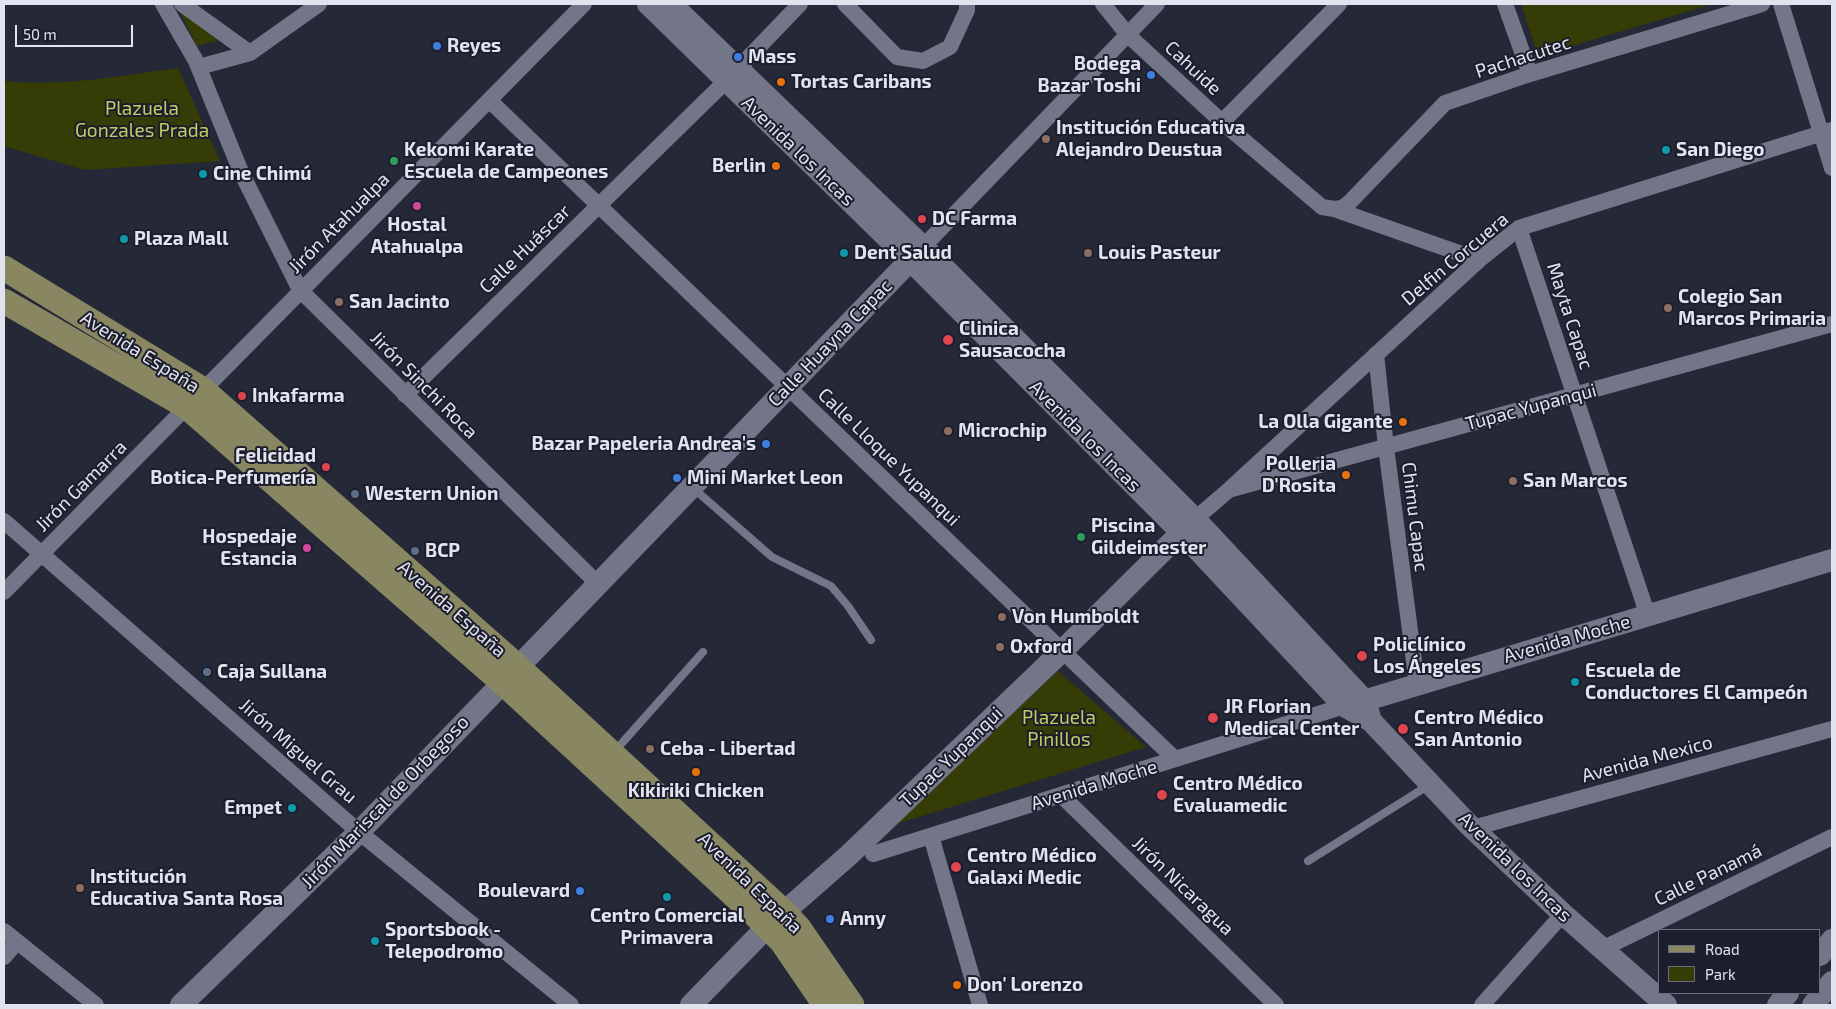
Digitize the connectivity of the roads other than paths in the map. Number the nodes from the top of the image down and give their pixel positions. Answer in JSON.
{"nodes":[{"id":1,"x":163,"y":4,"type":"edge"},
{"id":2,"x":182,"y":4,"type":"edge"},
{"id":3,"x":319,"y":4,"type":"edge"},
{"id":4,"x":584,"y":4,"type":"edge"},
{"id":5,"x":648,"y":4,"type":"edge"},
{"id":6,"x":671,"y":4,"type":"edge"},
{"id":7,"x":800,"y":4,"type":"edge"},
{"id":8,"x":844,"y":4,"type":"edge"},
{"id":9,"x":967,"y":4,"type":"edge"},
{"id":10,"x":1103,"y":4,"type":"edge"},
{"id":11,"x":1158,"y":4,"type":"edge"},
{"id":12,"x":1339,"y":4,"type":"edge"},
{"id":13,"x":1505,"y":4,"type":"edge"},
{"id":14,"x":1762,"y":4,"type":"edge"},
{"id":15,"x":1781,"y":4,"type":"edge"},
{"id":16,"x":1128,"y":35,"type":"junction"},
{"id":17,"x":250,"y":53,"type":"junction"},
{"id":18,"x":199,"y":67,"type":"junction"},
{"id":19,"x":1530,"y":74,"type":"junction"},
{"id":20,"x":732,"y":75,"type":"junction"},
{"id":21,"x":489,"y":100,"type":"junction"},
{"id":22,"x":1222,"y":122,"type":"junction"},
{"id":23,"x":1827,"y":131,"type":"edge"},
{"id":24,"x":1832,"y":168,"type":"edge"},
{"id":25,"x":599,"y":205,"type":"junction"},
{"id":26,"x":1334,"y":209,"type":"junction"},
{"id":27,"x":1520,"y":228,"type":"junction"},
{"id":28,"x":916,"y":254,"type":"junction"},
{"id":29,"x":1478,"y":260,"type":"junction"},
{"id":30,"x":4,"y":268,"type":"edge"},
{"id":31,"x":300,"y":290,"type":"junction"},
{"id":32,"x":4,"y":301,"type":"edge"},
{"id":33,"x":1832,"y":324,"type":"edge"},
{"id":34,"x":1376,"y":354,"type":"junction"},
{"id":35,"x":787,"y":387,"type":"junction"},
{"id":36,"x":405,"y":394,"type":"junction"},
{"id":37,"x":1575,"y":395,"type":"junction"},
{"id":38,"x":195,"y":398,"type":"junction"},
{"id":39,"x":1386,"y":447,"type":"junction"},
{"id":40,"x":691,"y":486,"type":"junction"},
{"id":41,"x":1230,"y":489,"type":"junction"},
{"id":42,"x":4,"y":521,"type":"edge"},
{"id":43,"x":1188,"y":525,"type":"junction"},
{"id":44,"x":41,"y":554,"type":"junction"},
{"id":45,"x":1832,"y":560,"type":"edge"},
{"id":46,"x":597,"y":584,"type":"junction"},
{"id":47,"x":4,"y":592,"type":"edge"},
{"id":48,"x":1648,"y":616,"type":"junction"},
{"id":49,"x":871,"y":640,"type":"dead end"},
{"id":50,"x":1062,"y":651,"type":"junction"},
{"id":51,"x":703,"y":652,"type":"dead end"},
{"id":52,"x":510,"y":674,"type":"junction"},
{"id":53,"x":1417,"y":684,"type":"junction"},
{"id":54,"x":1360,"y":709,"type":"junction"},
{"id":55,"x":1832,"y":729,"type":"edge"},
{"id":56,"x":612,"y":754,"type":"junction"},
{"id":57,"x":1175,"y":760,"type":"junction"},
{"id":58,"x":1431,"y":784,"type":"junction"},
{"id":59,"x":1062,"y":795,"type":"junction"},
{"id":60,"x":1473,"y":828,"type":"junction"},
{"id":61,"x":359,"y":832,"type":"junction"},
{"id":62,"x":931,"y":836,"type":"junction"},
{"id":63,"x":1832,"y":837,"type":"edge"},
{"id":64,"x":873,"y":854,"type":"dead end"},
{"id":65,"x":1308,"y":861,"type":"dead end"},
{"id":66,"x":1563,"y":914,"type":"junction"},
{"id":67,"x":776,"y":920,"type":"junction"},
{"id":68,"x":7,"y":934,"type":"edge"},
{"id":69,"x":1832,"y":940,"type":"edge"},
{"id":70,"x":1602,"y":949,"type":"junction"},
{"id":71,"x":1821,"y":954,"type":"edge"},
{"id":72,"x":4,"y":957,"type":"edge"},
{"id":73,"x":1832,"y":982,"type":"edge"},
{"id":74,"x":1787,"y":994,"type":"edge"},
{"id":75,"x":96,"y":1005,"type":"edge"},
{"id":76,"x":181,"y":1005,"type":"edge"},
{"id":77,"x":571,"y":1005,"type":"edge"},
{"id":78,"x":691,"y":1005,"type":"edge"},
{"id":79,"x":825,"y":1005,"type":"edge"},
{"id":80,"x":852,"y":1005,"type":"edge"},
{"id":81,"x":980,"y":1005,"type":"edge"},
{"id":82,"x":1276,"y":1005,"type":"edge"},
{"id":83,"x":1482,"y":1005,"type":"edge"},
{"id":84,"x":1666,"y":1005,"type":"edge"},
{"id":85,"x":1778,"y":1005,"type":"edge"},
{"id":86,"x":1813,"y":1005,"type":"edge"}],
"edges":[{"from":1,"to":18,"type":"street","name":"Jirón Sinchi Roca"},
{"from":2,"to":17,"type":"street"},
{"from":3,"to":17,"type":"street"},
{"from":4,"to":21,"type":"street","name":"Jirón Atahualpa"},
{"from":5,"to":20,"type":"street","name":"Avenida los Incas"},
{"from":6,"to":20,"type":"street","name":"Avenida los Incas"},
{"from":7,"to":20,"type":"street","name":"Calle Huáscar"},
{"from":8,"to":9,"type":"street"},
{"from":10,"to":16,"type":"street","name":"Cahuide"},
{"from":11,"to":16,"type":"street","name":"Calle Huayna Capac"},
{"from":12,"to":22,"type":"street"},
{"from":13,"to":19,"type":"street"},
{"from":14,"to":19,"type":"street","name":"Pachacutec"},
{"from":15,"to":23,"type":"street"},
{"from":16,"to":22,"type":"street","name":"Cahuide"},
{"from":16,"to":28,"type":"street","name":"Calle Huayna Capac"},
{"from":17,"to":18,"type":"street"},
{"from":18,"to":31,"type":"street","name":"Jirón Sinchi Roca"},
{"from":19,"to":26,"type":"street","name":"Pachacutec"},
{"from":20,"to":25,"type":"street","name":"Calle Huáscar"},
{"from":20,"to":28,"type":"street","name":"Avenida los Incas"},
{"from":21,"to":25,"type":"street","name":"Calle Lloque Yupanqui"},
{"from":21,"to":31,"type":"street","name":"Jirón Atahualpa"},
{"from":22,"to":26,"type":"street","name":"Cahuide"},
{"from":23,"to":24,"type":"street"},
{"from":23,"to":27,"type":"street","name":"Delfin Corcuera"},
{"from":25,"to":35,"type":"street","name":"Calle Lloque Yupanqui"},
{"from":25,"to":36,"type":"street","name":"Calle Huáscar"},
{"from":26,"to":29,"type":"street","name":"Cahuide"},
{"from":27,"to":29,"type":"street","name":"Delfin Corcuera"},
{"from":27,"to":37,"type":"street","name":"Mayta Capac"},
{"from":28,"to":35,"type":"street","name":"Calle Huayna Capac"},
{"from":28,"to":43,"type":"street","name":"Avenida los Incas"},
{"from":29,"to":34,"type":"street","name":"Delfin Corcuera"},
{"from":30,"to":38,"type":"main road","name":"Avenida España"},
{"from":31,"to":36,"type":"street","name":"Jirón Sinchi Roca"},
{"from":31,"to":38,"type":"street","name":"Jirón Atahualpa"},
{"from":32,"to":38,"type":"main road","name":"Avenida España"},
{"from":33,"to":37,"type":"street","name":"Tupac Yupanqui"},
{"from":34,"to":39,"type":"street","name":"Chimu Capac"},
{"from":34,"to":41,"type":"street","name":"Delfin Corcuera"},
{"from":35,"to":40,"type":"street","name":"Calle Huayna Capac"},
{"from":35,"to":50,"type":"street","name":"Calle Lloque Yupanqui"},
{"from":36,"to":46,"type":"street","name":"Jirón Sinchi Roca"},
{"from":37,"to":39,"type":"street","name":"Tupac Yupanqui"},
{"from":37,"to":48,"type":"street","name":"Mayta Capac"},
{"from":38,"to":44,"type":"street","name":"Jirón Gamarra"},
{"from":38,"to":52,"type":"main road","name":"Avenida España"},
{"from":39,"to":41,"type":"street","name":"Tupac Yupanqui"},
{"from":39,"to":53,"type":"street","name":"Chimu Capac"},
{"from":40,"to":46,"type":"street","name":"Calle Huayna Capac"},
{"from":40,"to":49,"type":"lane"},
{"from":41,"to":43,"type":"street","name":"Delfin Corcuera"},
{"from":42,"to":44,"type":"street","name":"Jirón Miguel Grau"},
{"from":43,"to":50,"type":"street","name":"Tupac Yupanqui"},
{"from":43,"to":54,"type":"street","name":"Avenida los Incas"},
{"from":44,"to":47,"type":"street","name":"Jirón Gamarra"},
{"from":44,"to":61,"type":"street","name":"Jirón Miguel Grau"},
{"from":45,"to":48,"type":"street","name":"Avenida Moche"},
{"from":46,"to":52,"type":"street","name":"Calle Huayna Capac"},
{"from":48,"to":53,"type":"street","name":"Avenida Moche"},
{"from":50,"to":57,"type":"street","name":"Calle Lloque Yupanqui"},
{"from":50,"to":67,"type":"street","name":"Tupac Yupanqui"},
{"from":51,"to":56,"type":"lane"},
{"from":52,"to":56,"type":"main road","name":"Avenida España"},
{"from":52,"to":61,"type":"street","name":"Jirón Mariscal de Orbegoso"},
{"from":52,"to":67,"type":"main road","name":"Avenida España"},
{"from":53,"to":54,"type":"street","name":"Avenida Moche"},
{"from":54,"to":57,"type":"street","name":"Avenida Moche"},
{"from":54,"to":58,"type":"street","name":"Avenida los Incas"},
{"from":55,"to":60,"type":"street","name":"Avenida Mexico"},
{"from":56,"to":67,"type":"main road","name":"Avenida España"},
{"from":57,"to":59,"type":"street","name":"Avenida Moche"},
{"from":58,"to":60,"type":"street","name":"Avenida los Incas"},
{"from":58,"to":65,"type":"lane"},
{"from":59,"to":62,"type":"street","name":"Avenida Moche"},
{"from":59,"to":82,"type":"street","name":"Jirón Nicaragua"},
{"from":60,"to":66,"type":"street","name":"Avenida los Incas"},
{"from":61,"to":76,"type":"street","name":"Jirón Mariscal de Orbegoso"},
{"from":61,"to":77,"type":"street","name":"Jirón Miguel Grau"},
{"from":62,"to":64,"type":"street","name":"Avenida Moche"},
{"from":62,"to":81,"type":"street"},
{"from":63,"to":70,"type":"street","name":"Calle Panamá"},
{"from":66,"to":70,"type":"street","name":"Avenida los Incas"},
{"from":66,"to":83,"type":"street"},
{"from":67,"to":78,"type":"street","name":"Tupac Yupanqui"},
{"from":67,"to":79,"type":"main road","name":"Avenida España"},
{"from":67,"to":80,"type":"main road","name":"Avenida España"},
{"from":68,"to":72,"type":"street"},
{"from":68,"to":75,"type":"street"},
{"from":69,"to":71,"type":"street"},
{"from":70,"to":84,"type":"street","name":"Avenida los Incas"},
{"from":73,"to":86,"type":"street"},
{"from":74,"to":85,"type":"street"}]}
